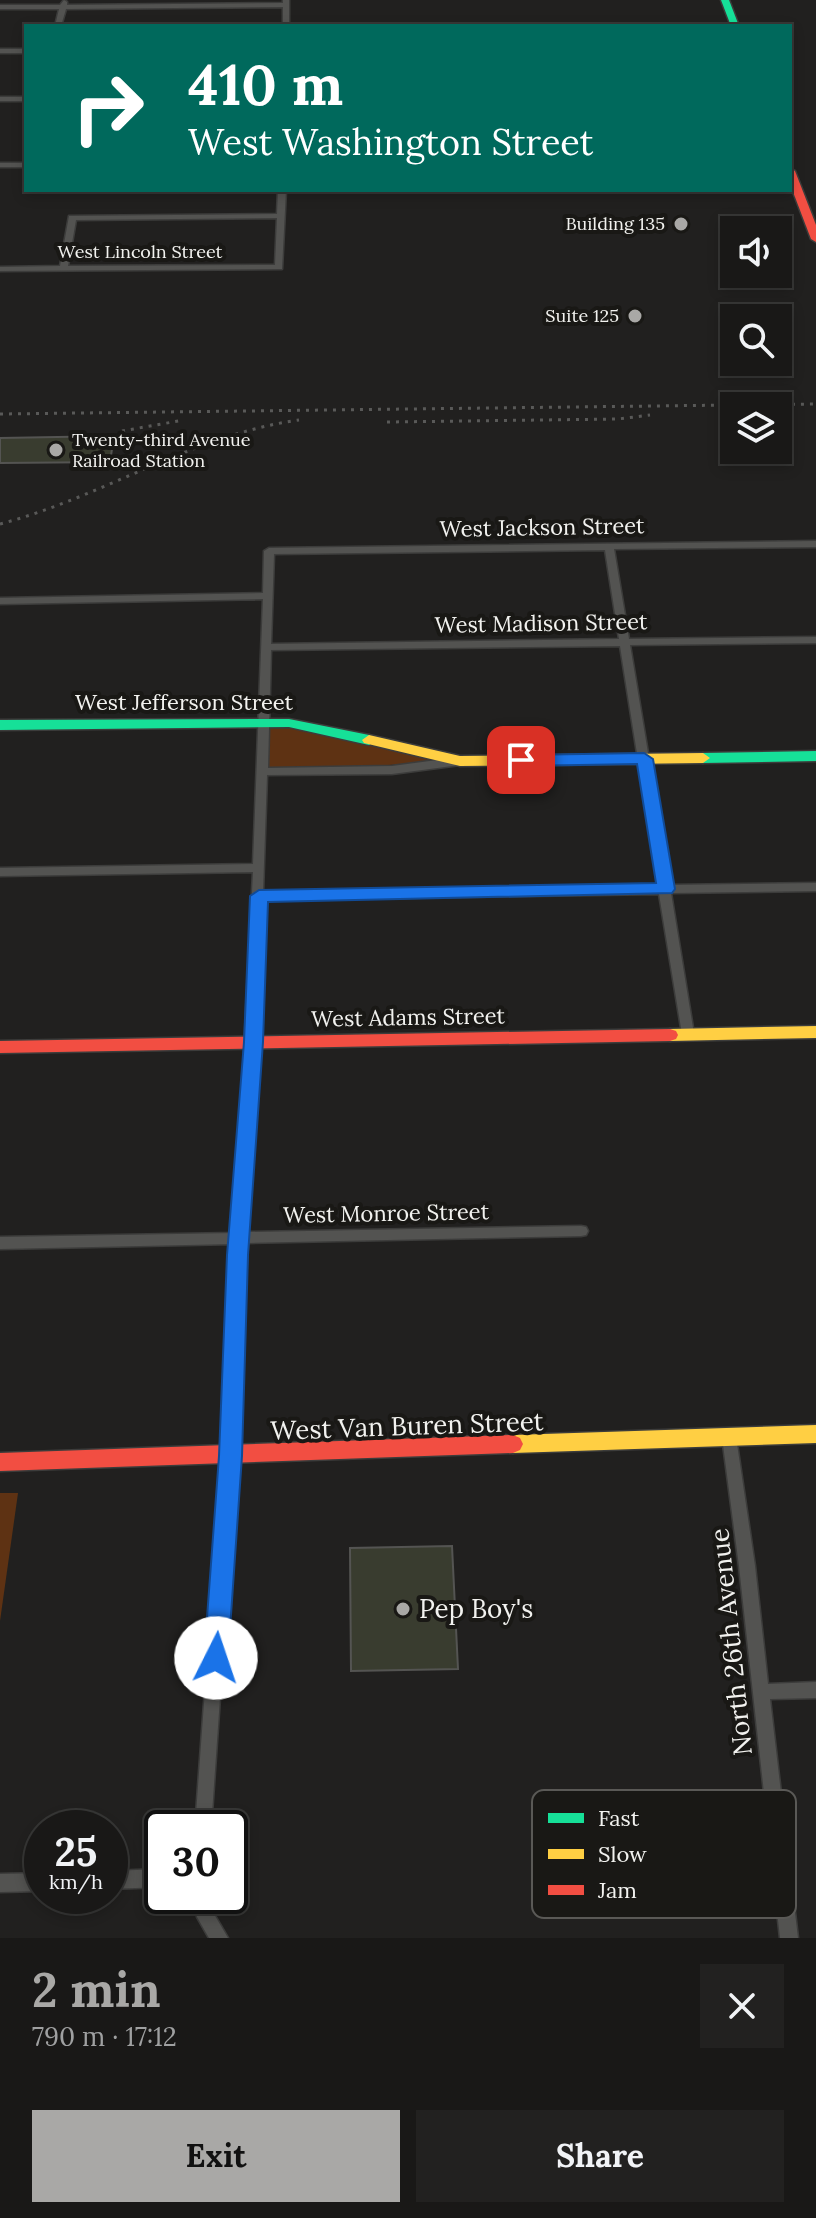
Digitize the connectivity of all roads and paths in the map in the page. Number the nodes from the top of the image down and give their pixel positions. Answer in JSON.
{"nodes":[{"id":1,"x":725,"y":0,"type":"edge"},
{"id":2,"x":286,"y":2,"type":"edge"},
{"id":3,"x":64,"y":3,"type":"edge"},
{"id":4,"x":0,"y":7,"type":"edge"},
{"id":5,"x":59,"y":24,"type":"edge"},
{"id":6,"x":286,"y":24,"type":"edge"},
{"id":7,"x":734,"y":24,"type":"edge"},
{"id":8,"x":0,"y":51,"type":"edge"},
{"id":9,"x":24,"y":51,"type":"edge"},
{"id":10,"x":0,"y":99,"type":"edge"},
{"id":11,"x":24,"y":99,"type":"edge"},
{"id":12,"x":0,"y":165,"type":"edge"},
{"id":13,"x":24,"y":165,"type":"edge"},
{"id":14,"x":792,"y":176,"type":"edge"},
{"id":15,"x":282,"y":192,"type":"edge"},
{"id":16,"x":282,"y":216,"type":"junction"},
{"id":17,"x":816,"y":239,"type":"edge"},
{"id":18,"x":0,"y":269,"type":"edge"},
{"id":19,"x":64,"y":269,"type":"junction"},
{"id":20,"x":816,"y":544,"type":"edge"},
{"id":21,"x":609,"y":546,"type":"junction"},
{"id":22,"x":267,"y":596,"type":"junction"},
{"id":23,"x":0,"y":601,"type":"edge"},
{"id":24,"x":816,"y":640,"type":"edge"},
{"id":25,"x":625,"y":642,"type":"junction"},
{"id":26,"x":266,"y":647,"type":"junction"},
{"id":27,"x":264,"y":722,"type":"junction"},
{"id":28,"x":0,"y":725,"type":"edge"},
{"id":29,"x":816,"y":756,"type":"edge"},
{"id":30,"x":644,"y":759,"type":"junction"},
{"id":31,"x":460,"y":761,"type":"junction"},
{"id":32,"x":263,"y":772,"type":"junction"},
{"id":33,"x":260,"y":868,"type":"junction"},
{"id":34,"x":0,"y":872,"type":"edge"},
{"id":35,"x":816,"y":887,"type":"edge"},
{"id":36,"x":666,"y":889,"type":"junction"},
{"id":37,"x":259,"y":896,"type":"junction"},
{"id":38,"x":816,"y":1032,"type":"edge"},
{"id":39,"x":688,"y":1034,"type":"junction"},
{"id":40,"x":253,"y":1042,"type":"junction"},
{"id":41,"x":0,"y":1047,"type":"edge"},
{"id":42,"x":581,"y":1231,"type":"dead end"},
{"id":43,"x":239,"y":1238,"type":"junction"},
{"id":44,"x":0,"y":1243,"type":"edge"},
{"id":45,"x":816,"y":1434,"type":"edge"},
{"id":46,"x":729,"y":1437,"type":"junction"},
{"id":47,"x":231,"y":1456,"type":"junction"},
{"id":48,"x":0,"y":1462,"type":"edge"},
{"id":49,"x":816,"y":1690,"type":"edge"},
{"id":50,"x":760,"y":1692,"type":"junction"},
{"id":51,"x":772,"y":1790,"type":"edge"},
{"id":52,"x":204,"y":1810,"type":"edge"},
{"id":53,"x":24,"y":1882,"type":"edge"},
{"id":54,"x":0,"y":1883,"type":"edge"},
{"id":55,"x":206,"y":1914,"type":"edge"},
{"id":56,"x":787,"y":1918,"type":"edge"},
{"id":57,"x":219,"y":1938,"type":"edge"},
{"id":58,"x":789,"y":1938,"type":"edge"}],
"edges":[{"from":1,"to":7,"type":"street"},
{"from":2,"to":3,"type":"street"},
{"from":2,"to":6,"type":"street"},
{"from":3,"to":4,"type":"street"},
{"from":3,"to":5,"type":"street"},
{"from":8,"to":9,"type":"street"},
{"from":10,"to":11,"type":"street"},
{"from":12,"to":13,"type":"street"},
{"from":14,"to":17,"type":"street"},
{"from":15,"to":16,"type":"street"},
{"from":16,"to":19,"type":"street"},
{"from":16,"to":19,"type":"street","name":"West Lincoln Street"},
{"from":18,"to":19,"type":"street","name":"West Lincoln Street"},
{"from":20,"to":21,"type":"street","name":"West Jackson Street"},
{"from":21,"to":22,"type":"street","name":"West Jackson Street"},
{"from":21,"to":25,"type":"street"},
{"from":22,"to":23,"type":"street"},
{"from":22,"to":26,"type":"street"},
{"from":24,"to":25,"type":"street","name":"West Madison Street"},
{"from":25,"to":26,"type":"street","name":"West Madison Street"},
{"from":25,"to":30,"type":"street"},
{"from":26,"to":27,"type":"street"},
{"from":27,"to":28,"type":"street","name":"West Jefferson Street"},
{"from":27,"to":31,"type":"street","name":"West Jefferson Street"},
{"from":27,"to":32,"type":"street"},
{"from":29,"to":30,"type":"street","name":"West Jefferson Street"},
{"from":30,"to":31,"type":"street","name":"West Jefferson Street"},
{"from":30,"to":36,"type":"street"},
{"from":31,"to":32,"type":"street","name":"West Jefferson Street"},
{"from":32,"to":33,"type":"street"},
{"from":33,"to":34,"type":"street"},
{"from":33,"to":37,"type":"street"},
{"from":35,"to":36,"type":"street"},
{"from":36,"to":37,"type":"street"},
{"from":36,"to":39,"type":"street"},
{"from":37,"to":40,"type":"street"},
{"from":38,"to":39,"type":"street","name":"West Adams Street"},
{"from":39,"to":40,"type":"street","name":"West Adams Street"},
{"from":40,"to":41,"type":"street","name":"West Adams Street"},
{"from":40,"to":43,"type":"street"},
{"from":42,"to":43,"type":"street","name":"West Monroe Street"},
{"from":43,"to":44,"type":"street","name":"West Monroe Street"},
{"from":43,"to":47,"type":"street"},
{"from":45,"to":46,"type":"street","name":"West Van Buren Street"},
{"from":46,"to":47,"type":"street","name":"West Van Buren Street"},
{"from":46,"to":50,"type":"street","name":"North 26th Avenue"},
{"from":47,"to":48,"type":"street","name":"West Van Buren Street"},
{"from":47,"to":52,"type":"street"},
{"from":49,"to":50,"type":"street"},
{"from":50,"to":51,"type":"street","name":"North 26th Avenue"},
{"from":53,"to":54,"type":"street"},
{"from":55,"to":57,"type":"street"},
{"from":56,"to":58,"type":"street","name":"North 26th Avenue"}]}
